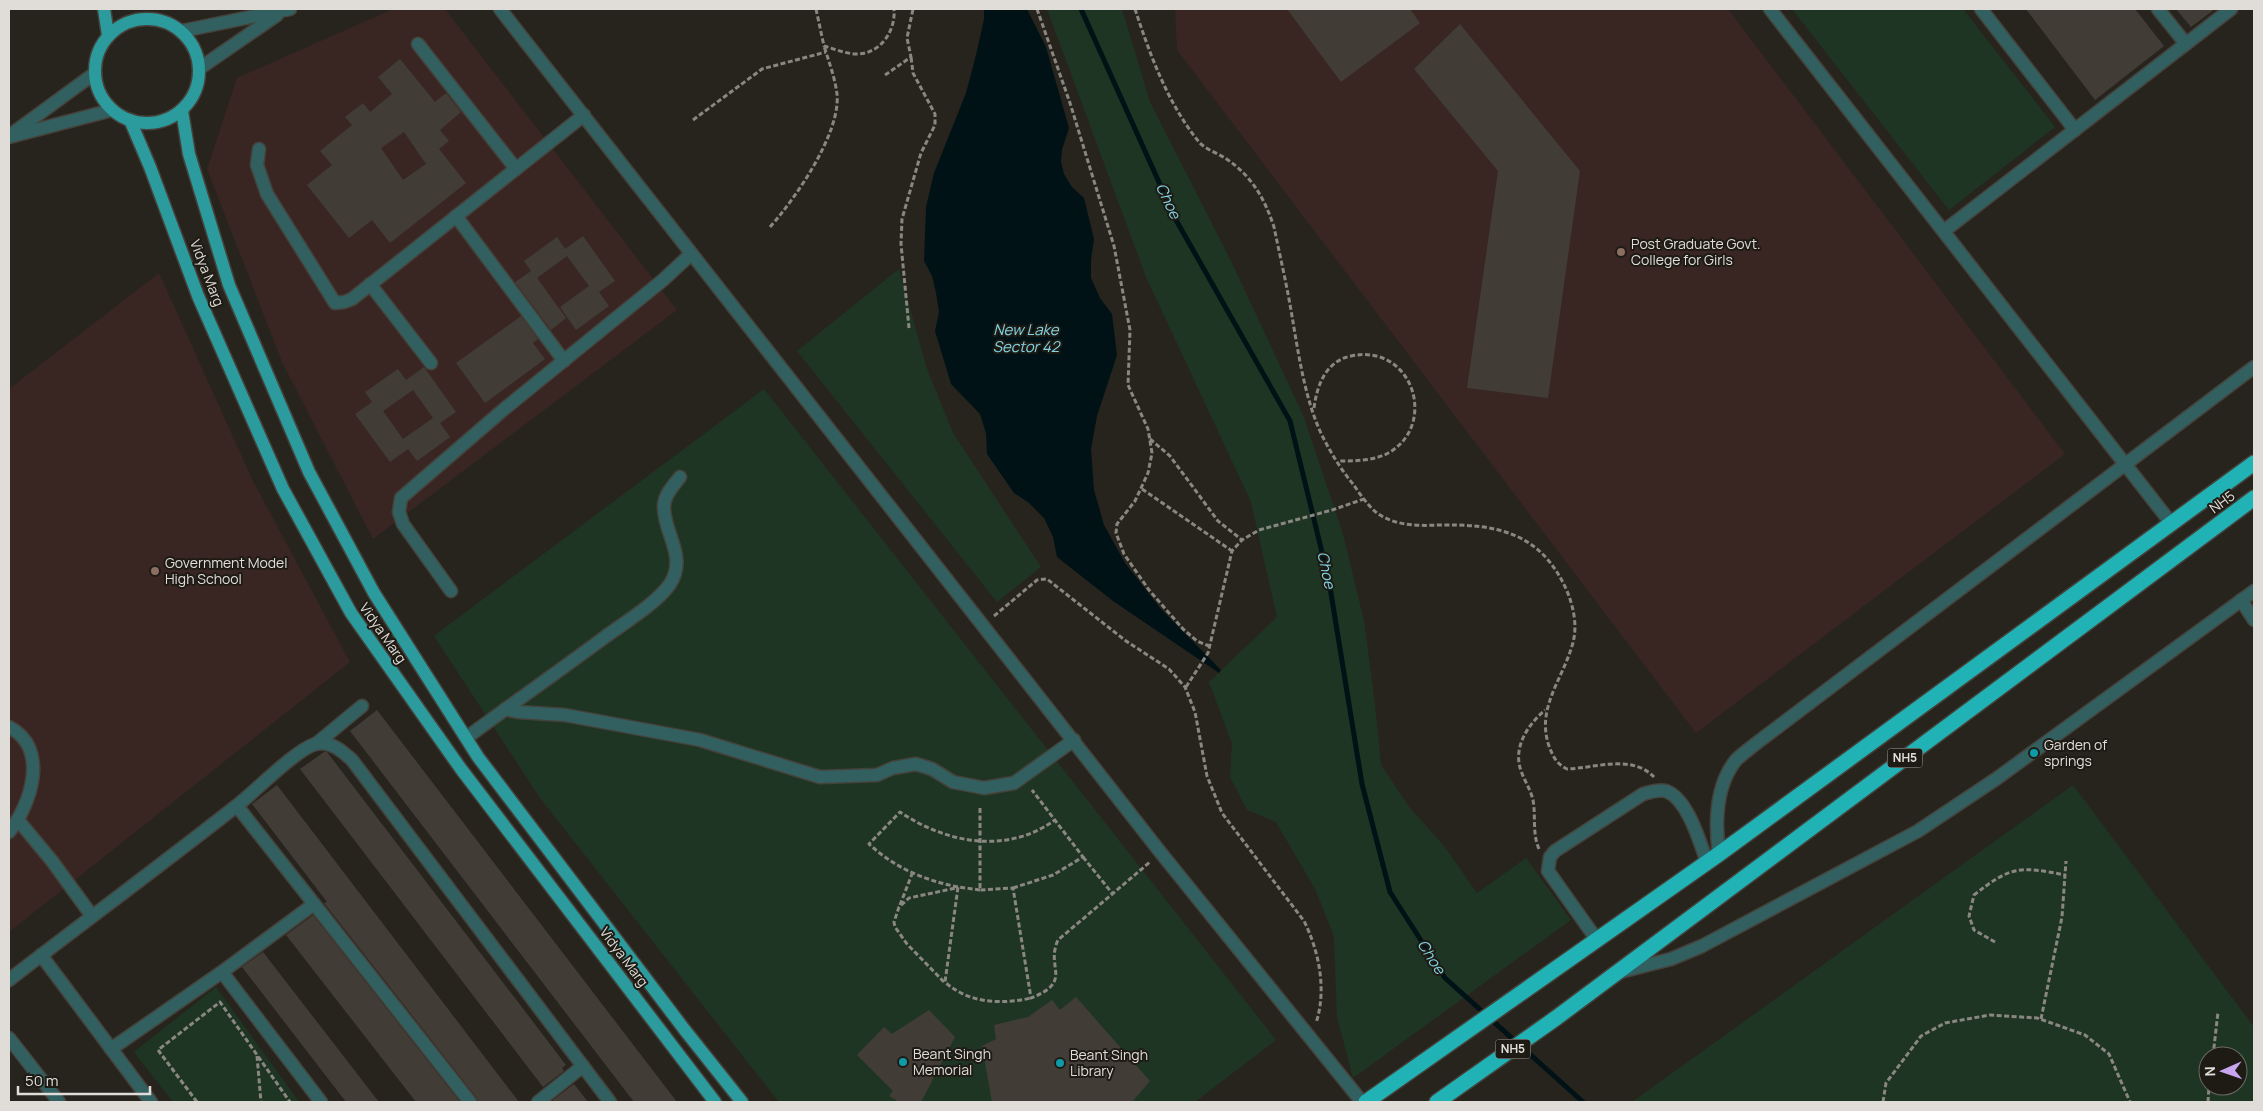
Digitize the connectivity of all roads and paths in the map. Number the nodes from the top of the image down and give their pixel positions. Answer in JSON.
{"nodes":[{"id":1,"x":104,"y":9,"type":"edge"},
{"id":2,"x":500,"y":9,"type":"edge"},
{"id":3,"x":816,"y":9,"type":"edge"},
{"id":4,"x":894,"y":9,"type":"edge"},
{"id":5,"x":913,"y":9,"type":"edge"},
{"id":6,"x":1037,"y":9,"type":"edge"},
{"id":7,"x":1134,"y":9,"type":"edge"},
{"id":8,"x":1770,"y":9,"type":"edge"},
{"id":9,"x":1981,"y":9,"type":"edge"},
{"id":10,"x":2158,"y":9,"type":"edge"},
{"id":11,"x":2231,"y":9,"type":"edge"},
{"id":12,"x":286,"y":10,"type":"edge"},
{"id":13,"x":159,"y":14,"type":"edge"},
{"id":14,"x":182,"y":31,"type":"junction"},
{"id":15,"x":108,"y":35,"type":"junction"},
{"id":16,"x":418,"y":44,"type":"dead end"},
{"id":17,"x":2186,"y":44,"type":"junction"},
{"id":18,"x":824,"y":46,"type":"junction"},
{"id":19,"x":826,"y":52,"type":"junction"},
{"id":20,"x":911,"y":57,"type":"junction"},
{"id":21,"x":200,"y":68,"type":"junction"},
{"id":22,"x":95,"y":73,"type":"junction"},
{"id":23,"x":885,"y":74,"type":"dead end"},
{"id":24,"x":112,"y":110,"type":"junction"},
{"id":25,"x":182,"y":111,"type":"junction"},
{"id":26,"x":584,"y":116,"type":"junction"},
{"id":27,"x":130,"y":120,"type":"junction"},
{"id":28,"x":693,"y":120,"type":"dead end"},
{"id":29,"x":2075,"y":130,"type":"junction"},
{"id":30,"x":9,"y":136,"type":"edge"},
{"id":31,"x":258,"y":149,"type":"dead end"},
{"id":32,"x":516,"y":169,"type":"junction"},
{"id":33,"x":456,"y":216,"type":"junction"},
{"id":34,"x":770,"y":227,"type":"dead end"},
{"id":35,"x":1944,"y":231,"type":"junction"},
{"id":36,"x":691,"y":254,"type":"junction"},
{"id":37,"x":370,"y":284,"type":"junction"},
{"id":38,"x":909,"y":328,"type":"dead end"},
{"id":39,"x":564,"y":361,"type":"junction"},
{"id":40,"x":431,"y":363,"type":"dead end"},
{"id":41,"x":2254,"y":367,"type":"edge"},
{"id":42,"x":1313,"y":409,"type":"junction"},
{"id":43,"x":1150,"y":440,"type":"junction"},
{"id":44,"x":1337,"y":461,"type":"junction"},
{"id":45,"x":2254,"y":463,"type":"edge"},
{"id":46,"x":2127,"y":465,"type":"junction"},
{"id":47,"x":680,"y":477,"type":"dead end"},
{"id":48,"x":1142,"y":490,"type":"junction"},
{"id":49,"x":2254,"y":498,"type":"edge"},
{"id":50,"x":1364,"y":499,"type":"junction"},
{"id":51,"x":2171,"y":523,"type":"junction"},
{"id":52,"x":1242,"y":540,"type":"junction"},
{"id":53,"x":1232,"y":550,"type":"junction"},
{"id":54,"x":451,"y":591,"type":"dead end"},
{"id":55,"x":2254,"y":591,"type":"edge"},
{"id":56,"x":2241,"y":600,"type":"junction"},
{"id":57,"x":2254,"y":620,"type":"edge"},
{"id":58,"x":984,"y":624,"type":"junction"},
{"id":59,"x":1209,"y":646,"type":"junction"},
{"id":60,"x":1185,"y":687,"type":"junction"},
{"id":61,"x":362,"y":706,"type":"dead end"},
{"id":62,"x":505,"y":709,"type":"junction"},
{"id":63,"x":1546,"y":710,"type":"junction"},
{"id":64,"x":9,"y":727,"type":"edge"},
{"id":65,"x":466,"y":738,"type":"junction"},
{"id":66,"x":1074,"y":740,"type":"junction"},
{"id":67,"x":316,"y":744,"type":"junction"},
{"id":68,"x":1032,"y":790,"type":"dead end"},
{"id":69,"x":1667,"y":792,"type":"junction"},
{"id":70,"x":236,"y":806,"type":"junction"},
{"id":71,"x":980,"y":808,"type":"dead end"},
{"id":72,"x":18,"y":820,"type":"junction"},
{"id":73,"x":1055,"y":820,"type":"junction"},
{"id":74,"x":9,"y":832,"type":"edge"},
{"id":75,"x":980,"y":841,"type":"junction"},
{"id":76,"x":1162,"y":853,"type":"junction"},
{"id":77,"x":1083,"y":857,"type":"junction"},
{"id":78,"x":1713,"y":858,"type":"junction"},
{"id":79,"x":2066,"y":861,"type":"dead end"},
{"id":80,"x":1548,"y":871,"type":"junction"},
{"id":81,"x":912,"y":874,"type":"junction"},
{"id":82,"x":2065,"y":875,"type":"junction"},
{"id":83,"x":958,"y":887,"type":"junction"},
{"id":84,"x":1013,"y":888,"type":"junction"},
{"id":85,"x":980,"y":890,"type":"junction"},
{"id":86,"x":1112,"y":893,"type":"junction"},
{"id":87,"x":314,"y":904,"type":"junction"},
{"id":88,"x":899,"y":908,"type":"junction"},
{"id":89,"x":92,"y":916,"type":"junction"},
{"id":90,"x":1597,"y":940,"type":"junction"},
{"id":91,"x":1994,"y":942,"type":"dead end"},
{"id":92,"x":41,"y":955,"type":"junction"},
{"id":93,"x":222,"y":972,"type":"junction"},
{"id":94,"x":1618,"y":972,"type":"junction"},
{"id":95,"x":9,"y":980,"type":"edge"},
{"id":96,"x":945,"y":982,"type":"junction"},
{"id":97,"x":1031,"y":998,"type":"junction"},
{"id":98,"x":2218,"y":1012,"type":"dead end"},
{"id":99,"x":2041,"y":1019,"type":"junction"},
{"id":100,"x":1311,"y":1037,"type":"junction"},
{"id":101,"x":9,"y":1038,"type":"edge"},
{"id":102,"x":2214,"y":1046,"type":"edge"},
{"id":103,"x":111,"y":1049,"type":"junction"},
{"id":104,"x":256,"y":1053,"type":"junction"},
{"id":105,"x":583,"y":1066,"type":"junction"},
{"id":106,"x":59,"y":1102,"type":"edge"},
{"id":107,"x":151,"y":1102,"type":"edge"},
{"id":108,"x":196,"y":1102,"type":"edge"},
{"id":109,"x":261,"y":1102,"type":"edge"},
{"id":110,"x":290,"y":1102,"type":"edge"},
{"id":111,"x":321,"y":1102,"type":"edge"},
{"id":112,"x":470,"y":1102,"type":"edge"},
{"id":113,"x":538,"y":1102,"type":"edge"},
{"id":114,"x":610,"y":1102,"type":"edge"},
{"id":115,"x":715,"y":1102,"type":"edge"},
{"id":116,"x":742,"y":1102,"type":"edge"},
{"id":117,"x":1362,"y":1102,"type":"edge"},
{"id":118,"x":1366,"y":1102,"type":"edge"},
{"id":119,"x":1437,"y":1102,"type":"edge"},
{"id":120,"x":1883,"y":1102,"type":"edge"},
{"id":121,"x":2130,"y":1102,"type":"edge"}],
"edges":[{"from":1,"to":15,"type":"main road"},
{"from":2,"to":26,"type":"street"},
{"from":3,"to":18,"type":"path"},
{"from":4,"to":18,"type":"path"},
{"from":5,"to":20,"type":"path"},
{"from":6,"to":43,"type":"path"},
{"from":7,"to":42,"type":"path"},
{"from":8,"to":35,"type":"street"},
{"from":9,"to":29,"type":"street"},
{"from":10,"to":17,"type":"street"},
{"from":11,"to":17,"type":"street"},
{"from":12,"to":14,"type":"street"},
{"from":12,"to":21,"type":"street"},
{"from":13,"to":14,"type":"main road"},
{"from":13,"to":15,"type":"main road"},
{"from":14,"to":21,"type":"main road"},
{"from":15,"to":22,"type":"main road"},
{"from":16,"to":32,"type":"street"},
{"from":17,"to":29,"type":"street"},
{"from":18,"to":19,"type":"path"},
{"from":19,"to":28,"type":"path"},
{"from":19,"to":34,"type":"path"},
{"from":20,"to":23,"type":"path"},
{"from":20,"to":38,"type":"path"},
{"from":21,"to":25,"type":"main road"},
{"from":22,"to":24,"type":"main road"},
{"from":22,"to":30,"type":"street"},
{"from":24,"to":27,"type":"main road"},
{"from":24,"to":30,"type":"street"},
{"from":25,"to":27,"type":"main road"},
{"from":25,"to":65,"type":"main road","name":"Vidya Marg"},
{"from":26,"to":32,"type":"street"},
{"from":26,"to":36,"type":"street"},
{"from":27,"to":115,"type":"main road","name":"Vidya Marg"},
{"from":29,"to":35,"type":"street"},
{"from":31,"to":37,"type":"street"},
{"from":32,"to":33,"type":"street"},
{"from":33,"to":37,"type":"street"},
{"from":33,"to":39,"type":"street"},
{"from":35,"to":46,"type":"street"},
{"from":36,"to":39,"type":"street"},
{"from":36,"to":58,"type":"street"},
{"from":37,"to":40,"type":"street"},
{"from":39,"to":54,"type":"street"},
{"from":41,"to":46,"type":"street"},
{"from":42,"to":44,"type":"path"},
{"from":42,"to":44,"type":"path"},
{"from":43,"to":48,"type":"path"},
{"from":43,"to":52,"type":"path"},
{"from":44,"to":50,"type":"path"},
{"from":45,"to":51,"type":"highway","name":"NH5","number":"NH5"},
{"from":46,"to":51,"type":"street"},
{"from":46,"to":78,"type":"street"},
{"from":47,"to":62,"type":"street"},
{"from":48,"to":53,"type":"path"},
{"from":48,"to":59,"type":"path"},
{"from":49,"to":94,"type":"highway","name":"NH5","number":"NH5"},
{"from":50,"to":52,"type":"path"},
{"from":50,"to":63,"type":"path"},
{"from":51,"to":78,"type":"highway","name":"NH5","number":"NH5"},
{"from":52,"to":53,"type":"path"},
{"from":53,"to":59,"type":"path"},
{"from":55,"to":56,"type":"street"},
{"from":56,"to":57,"type":"street"},
{"from":56,"to":94,"type":"street"},
{"from":58,"to":60,"type":"path"},
{"from":58,"to":66,"type":"street"},
{"from":59,"to":60,"type":"path"},
{"from":60,"to":100,"type":"path"},
{"from":61,"to":67,"type":"street"},
{"from":62,"to":65,"type":"street"},
{"from":62,"to":66,"type":"street"},
{"from":63,"to":69,"type":"path"},
{"from":63,"to":80,"type":"path"},
{"from":64,"to":72,"type":"street"},
{"from":65,"to":116,"type":"main road","name":"Vidya Marg"},
{"from":66,"to":76,"type":"street"},
{"from":67,"to":70,"type":"street"},
{"from":67,"to":105,"type":"street"},
{"from":68,"to":73,"type":"path"},
{"from":69,"to":78,"type":"street"},
{"from":69,"to":80,"type":"street"},
{"from":70,"to":87,"type":"street"},
{"from":70,"to":89,"type":"street"},
{"from":71,"to":75,"type":"path"},
{"from":72,"to":74,"type":"street"},
{"from":72,"to":89,"type":"street"},
{"from":73,"to":75,"type":"path"},
{"from":73,"to":77,"type":"path"},
{"from":75,"to":81,"type":"path"},
{"from":75,"to":85,"type":"path"},
{"from":76,"to":86,"type":"path"},
{"from":76,"to":100,"type":"street"},
{"from":77,"to":84,"type":"path"},
{"from":77,"to":86,"type":"path"},
{"from":78,"to":90,"type":"highway","number":"NH5"},
{"from":79,"to":82,"type":"path"},
{"from":80,"to":90,"type":"street"},
{"from":81,"to":83,"type":"path"},
{"from":81,"to":88,"type":"path"},
{"from":82,"to":91,"type":"path"},
{"from":82,"to":99,"type":"path"},
{"from":83,"to":85,"type":"path"},
{"from":83,"to":88,"type":"path"},
{"from":83,"to":96,"type":"path"},
{"from":84,"to":85,"type":"path"},
{"from":84,"to":97,"type":"path"},
{"from":86,"to":97,"type":"path"},
{"from":87,"to":93,"type":"street"},
{"from":87,"to":112,"type":"street"},
{"from":88,"to":96,"type":"path"},
{"from":89,"to":92,"type":"street"},
{"from":90,"to":118,"type":"highway","number":"NH5"},
{"from":92,"to":95,"type":"street"},
{"from":92,"to":103,"type":"street"},
{"from":93,"to":103,"type":"street"},
{"from":93,"to":111,"type":"street"},
{"from":94,"to":119,"type":"highway","name":"NH5","number":"NH5"},
{"from":96,"to":97,"type":"path"},
{"from":98,"to":102,"type":"path"},
{"from":99,"to":120,"type":"path"},
{"from":99,"to":121,"type":"path"},
{"from":100,"to":117,"type":"street"},
{"from":101,"to":106,"type":"street"},
{"from":103,"to":107,"type":"street"},
{"from":104,"to":108,"type":"path"},
{"from":104,"to":109,"type":"path"},
{"from":104,"to":110,"type":"path"},
{"from":105,"to":113,"type":"street"},
{"from":105,"to":114,"type":"street"}]}
